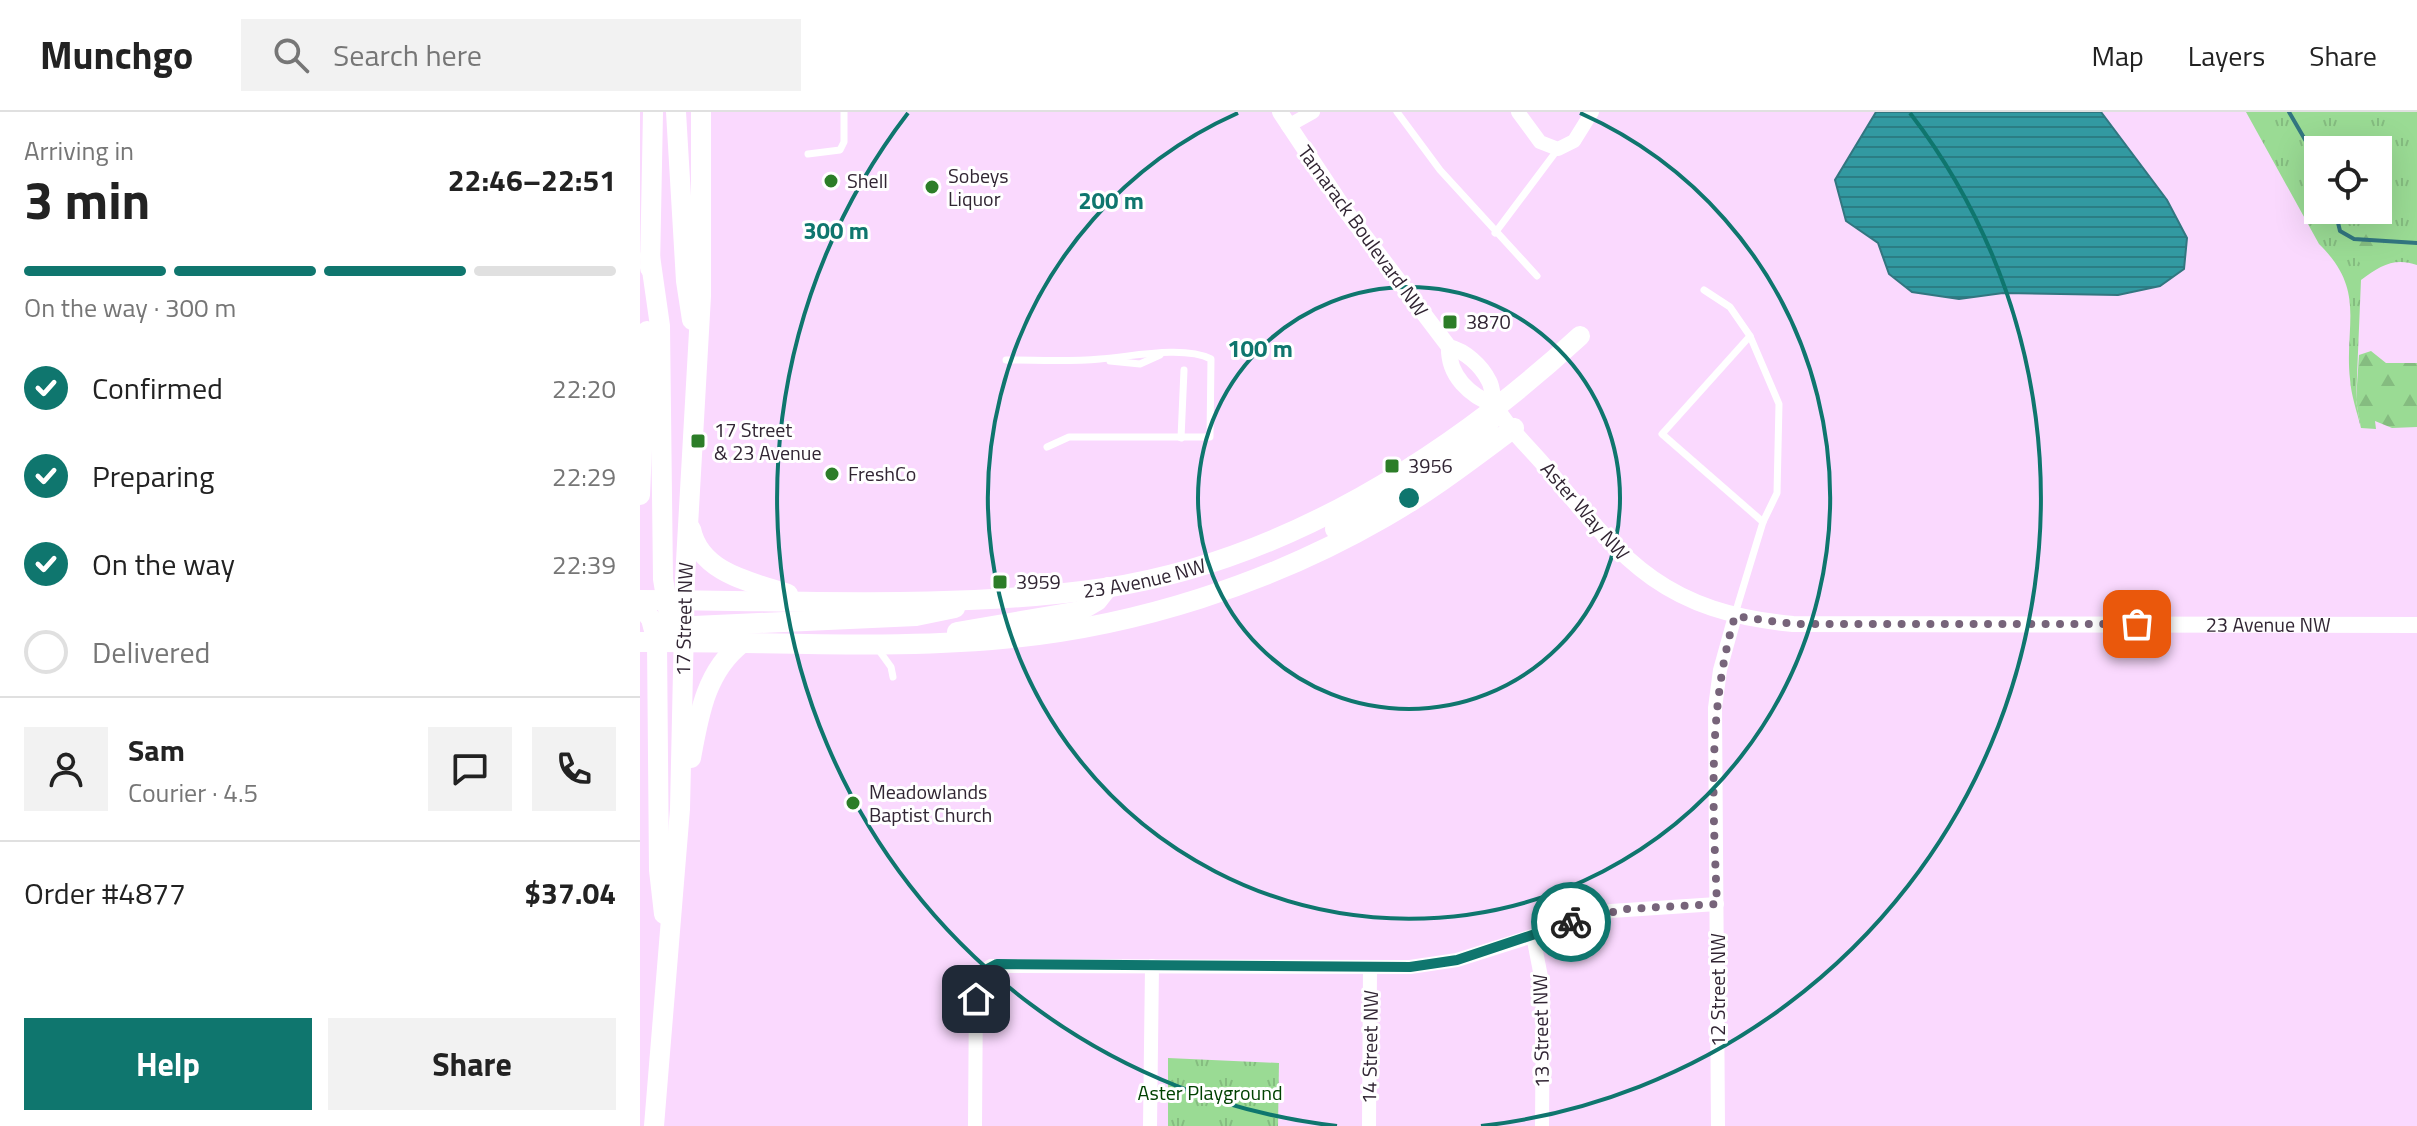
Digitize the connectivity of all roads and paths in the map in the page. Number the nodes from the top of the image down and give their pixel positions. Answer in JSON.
{"nodes":[{"id":1,"x":653,"y":112,"type":"edge"},
{"id":2,"x":676,"y":112,"type":"edge"},
{"id":3,"x":701,"y":112,"type":"edge"},
{"id":4,"x":844,"y":112,"type":"edge"},
{"id":5,"x":1313,"y":112,"type":"edge"},
{"id":6,"x":1397,"y":112,"type":"edge"},
{"id":7,"x":1518,"y":112,"type":"edge"},
{"id":8,"x":1592,"y":112,"type":"edge"},
{"id":9,"x":1284,"y":119,"type":"edge"},
{"id":10,"x":1558,"y":149,"type":"junction"},
{"id":11,"x":808,"y":154,"type":"dead end"},
{"id":12,"x":1495,"y":233,"type":"junction"},
{"id":13,"x":650,"y":256,"type":"junction"},
{"id":14,"x":1537,"y":276,"type":"dead end"},
{"id":15,"x":1704,"y":290,"type":"dead end"},
{"id":16,"x":1580,"y":336,"type":"dead end"},
{"id":17,"x":1750,"y":336,"type":"junction"},
{"id":18,"x":698,"y":351,"type":"junction"},
{"id":19,"x":1006,"y":360,"type":"dead end"},
{"id":20,"x":1184,"y":370,"type":"dead end"},
{"id":21,"x":1495,"y":405,"type":"junction"},
{"id":22,"x":1514,"y":428,"type":"junction"},
{"id":23,"x":1181,"y":438,"type":"junction"},
{"id":24,"x":1047,"y":447,"type":"dead end"},
{"id":25,"x":640,"y":493,"type":"edge"},
{"id":26,"x":689,"y":513,"type":"junction"},
{"id":27,"x":1763,"y":522,"type":"junction"},
{"id":28,"x":1108,"y":587,"type":"junction"},
{"id":29,"x":1233,"y":587,"type":"junction"},
{"id":30,"x":809,"y":600,"type":"junction"},
{"id":31,"x":986,"y":600,"type":"junction"},
{"id":32,"x":1735,"y":616,"type":"junction"},
{"id":33,"x":658,"y":621,"type":"edge"},
{"id":34,"x":2417,"y":625,"type":"edge"},
{"id":35,"x":865,"y":642,"type":"junction"},
{"id":36,"x":910,"y":642,"type":"junction"},
{"id":37,"x":742,"y":643,"type":"junction"},
{"id":38,"x":893,"y":677,"type":"dead end"},
{"id":39,"x":680,"y":809,"type":"junction"},
{"id":40,"x":1717,"y":904,"type":"junction"},
{"id":41,"x":1533,"y":936,"type":"junction"},
{"id":42,"x":669,"y":962,"type":"junction"},
{"id":43,"x":1152,"y":966,"type":"junction"},
{"id":44,"x":1370,"y":968,"type":"junction"},
{"id":45,"x":654,"y":1126,"type":"edge"},
{"id":46,"x":975,"y":1126,"type":"edge"},
{"id":47,"x":1150,"y":1126,"type":"edge"},
{"id":48,"x":1369,"y":1126,"type":"edge"},
{"id":49,"x":1542,"y":1126,"type":"edge"},
{"id":50,"x":1718,"y":1126,"type":"edge"}],
"edges":[{"from":1,"to":13,"type":"main road"},
{"from":2,"to":18,"type":"main road"},
{"from":3,"to":18,"type":"main road","name":"17 Street NW"},
{"from":4,"to":11,"type":"lane"},
{"from":5,"to":9,"type":"street"},
{"from":6,"to":12,"type":"lane"},
{"from":7,"to":10,"type":"street"},
{"from":8,"to":10,"type":"street"},
{"from":9,"to":21,"type":"street","name":"Tamarack Boulevard NW"},
{"from":10,"to":12,"type":"lane"},
{"from":12,"to":14,"type":"lane"},
{"from":13,"to":25,"type":"main road"},
{"from":13,"to":33,"type":"main road"},
{"from":15,"to":17,"type":"lane"},
{"from":16,"to":21,"type":"main road","name":"23 Avenue NW"},
{"from":17,"to":27,"type":"lane"},
{"from":17,"to":27,"type":"lane"},
{"from":18,"to":26,"type":"main road","name":"17 Street NW"},
{"from":19,"to":23,"type":"lane"},
{"from":20,"to":23,"type":"lane"},
{"from":21,"to":22,"type":"street","name":"Aster Way NW"},
{"from":21,"to":28,"type":"main road","name":"23 Avenue NW"},
{"from":21,"to":29,"type":"main road"},
{"from":22,"to":29,"type":"main road","name":"23 Avenue NW"},
{"from":22,"to":32,"type":"street","name":"Aster Way NW"},
{"from":23,"to":24,"type":"lane"},
{"from":26,"to":30,"type":"main road"},
{"from":26,"to":33,"type":"main road","name":"17 Street NW"},
{"from":27,"to":32,"type":"lane"},
{"from":28,"to":31,"type":"main road","name":"23 Avenue NW"},
{"from":28,"to":36,"type":"main road"},
{"from":29,"to":36,"type":"main road","name":"23 Avenue NW"},
{"from":30,"to":31,"type":"main road","name":"23 Avenue NW"},
{"from":30,"to":33,"type":"main road","name":"23 Avenue NW"},
{"from":31,"to":33,"type":"main road"},
{"from":32,"to":34,"type":"street","name":"23 Avenue NW"},
{"from":32,"to":40,"type":"street","name":"12 Street NW"},
{"from":33,"to":37,"type":"main road","name":"23 Avenue NW"},
{"from":33,"to":39,"type":"main road","name":"17 Street NW"},
{"from":33,"to":42,"type":"main road"},
{"from":35,"to":36,"type":"main road","name":"23 Avenue NW"},
{"from":35,"to":37,"type":"main road","name":"23 Avenue NW"},
{"from":35,"to":38,"type":"lane"},
{"from":37,"to":39,"type":"main road"},
{"from":39,"to":42,"type":"main road","name":"17 Street NW"},
{"from":40,"to":41,"type":"street"},
{"from":40,"to":50,"type":"street","name":"12 Street NW"},
{"from":41,"to":44,"type":"street"},
{"from":41,"to":49,"type":"street","name":"13 Street NW"},
{"from":42,"to":45,"type":"main road","name":"17 Street NW"},
{"from":43,"to":44,"type":"street"},
{"from":43,"to":46,"type":"street"},
{"from":43,"to":47,"type":"street"},
{"from":44,"to":48,"type":"street","name":"14 Street NW"}]}
